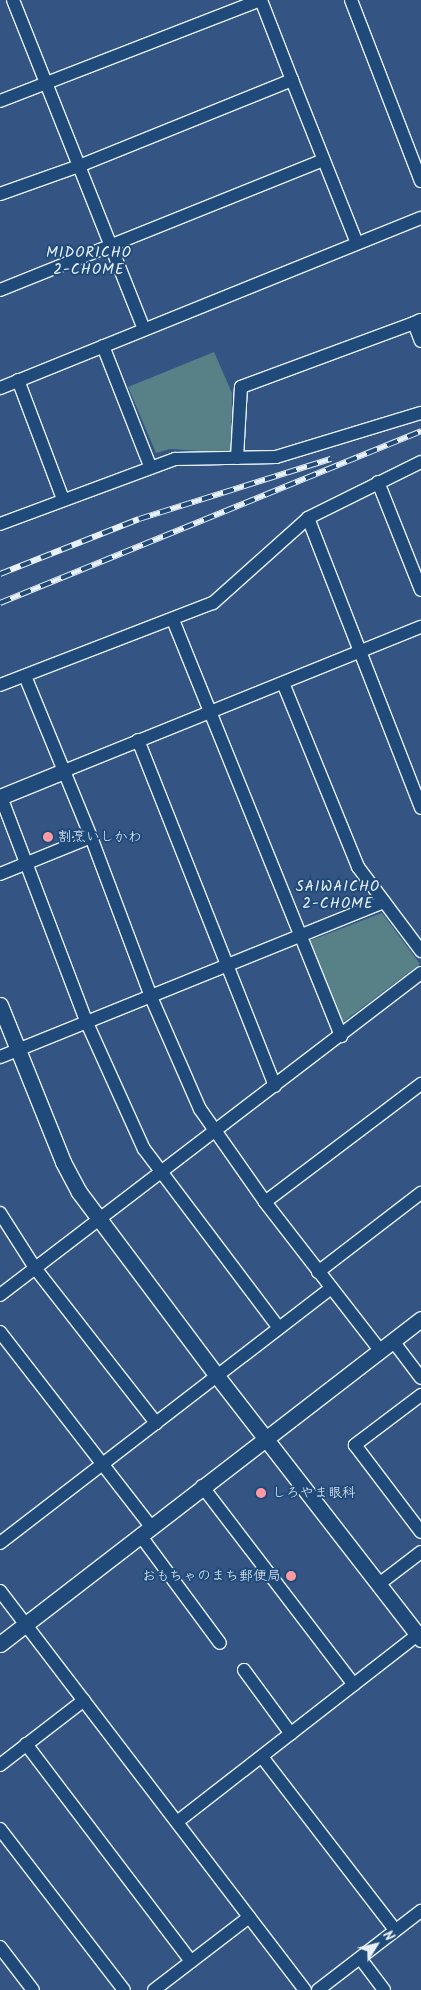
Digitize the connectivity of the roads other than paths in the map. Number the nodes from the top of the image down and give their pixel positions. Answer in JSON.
{"nodes":[{"id":1,"x":13,"y":0,"type":"edge"},
{"id":2,"x":261,"y":0,"type":"edge"},
{"id":3,"x":351,"y":0,"type":"edge"},
{"id":4,"x":292,"y":80,"type":"junction"},
{"id":5,"x":46,"y":84,"type":"junction"},
{"id":6,"x":0,"y":101,"type":"edge"},
{"id":7,"x":323,"y":160,"type":"junction"},
{"id":8,"x":79,"y":166,"type":"junction"},
{"id":9,"x":421,"y":181,"type":"edge"},
{"id":10,"x":0,"y":194,"type":"edge"},
{"id":11,"x":421,"y":218,"type":"edge"},
{"id":12,"x":357,"y":243,"type":"junction"},
{"id":13,"x":110,"y":245,"type":"junction"},
{"id":14,"x":0,"y":290,"type":"edge"},
{"id":15,"x":417,"y":321,"type":"edge"},
{"id":16,"x":144,"y":329,"type":"junction"},
{"id":17,"x":421,"y":341,"type":"edge"},
{"id":18,"x":103,"y":346,"type":"junction"},
{"id":19,"x":18,"y":380,"type":"junction"},
{"id":20,"x":0,"y":388,"type":"edge"},
{"id":21,"x":421,"y":413,"type":"edge"},
{"id":22,"x":237,"y":458,"type":"junction"},
{"id":23,"x":421,"y":462,"type":"edge"},
{"id":24,"x":150,"y":466,"type":"junction"},
{"id":25,"x":378,"y":482,"type":"junction"},
{"id":26,"x":63,"y":499,"type":"junction"},
{"id":27,"x":308,"y":518,"type":"junction"},
{"id":28,"x":0,"y":524,"type":"edge"},
{"id":29,"x":421,"y":590,"type":"edge"},
{"id":30,"x":172,"y":620,"type":"junction"},
{"id":31,"x":421,"y":627,"type":"edge"},
{"id":32,"x":360,"y":652,"type":"junction"},
{"id":33,"x":25,"y":676,"type":"junction"},
{"id":34,"x":283,"y":683,"type":"junction"},
{"id":35,"x":0,"y":685,"type":"edge"},
{"id":36,"x":209,"y":712,"type":"junction"},
{"id":37,"x":138,"y":740,"type":"junction"},
{"id":38,"x":64,"y":771,"type":"junction"},
{"id":39,"x":0,"y":797,"type":"edge"},
{"id":40,"x":421,"y":808,"type":"edge"},
{"id":41,"x":91,"y":837,"type":"junction"},
{"id":42,"x":26,"y":863,"type":"junction"},
{"id":43,"x":0,"y":874,"type":"edge"},
{"id":44,"x":384,"y":902,"type":"junction"},
{"id":45,"x":299,"y":937,"type":"junction"},
{"id":46,"x":421,"y":951,"type":"edge"},
{"id":47,"x":227,"y":966,"type":"junction"},
{"id":48,"x":421,"y":973,"type":"edge"},
{"id":49,"x":151,"y":997,"type":"junction"},
{"id":50,"x":0,"y":1005,"type":"edge"},
{"id":51,"x":87,"y":1023,"type":"junction"},
{"id":52,"x":341,"y":1036,"type":"junction"},
{"id":53,"x":18,"y":1049,"type":"junction"},
{"id":54,"x":0,"y":1057,"type":"edge"},
{"id":55,"x":421,"y":1084,"type":"edge"},
{"id":56,"x":275,"y":1086,"type":"junction"},
{"id":57,"x":215,"y":1133,"type":"junction"},
{"id":58,"x":160,"y":1174,"type":"junction"},
{"id":59,"x":421,"y":1192,"type":"edge"},
{"id":60,"x":265,"y":1202,"type":"junction"},
{"id":61,"x":0,"y":1213,"type":"edge"},
{"id":62,"x":99,"y":1221,"type":"junction"},
{"id":63,"x":36,"y":1268,"type":"junction"},
{"id":64,"x":318,"y":1272,"type":"junction"},
{"id":65,"x":331,"y":1288,"type":"junction"},
{"id":66,"x":0,"y":1295,"type":"edge"},
{"id":67,"x":421,"y":1319,"type":"edge"},
{"id":68,"x":279,"y":1328,"type":"junction"},
{"id":69,"x":0,"y":1332,"type":"edge"},
{"id":70,"x":386,"y":1345,"type":"junction"},
{"id":71,"x":217,"y":1376,"type":"junction"},
{"id":72,"x":421,"y":1378,"type":"edge"},
{"id":73,"x":421,"y":1395,"type":"edge"},
{"id":74,"x":156,"y":1423,"type":"junction"},
{"id":75,"x":266,"y":1438,"type":"junction"},
{"id":76,"x":103,"y":1464,"type":"junction"},
{"id":77,"x":202,"y":1486,"type":"junction"},
{"id":78,"x":145,"y":1531,"type":"junction"},
{"id":79,"x":421,"y":1532,"type":"edge"},
{"id":80,"x":0,"y":1543,"type":"edge"},
{"id":81,"x":421,"y":1552,"type":"edge"},
{"id":82,"x":379,"y":1584,"type":"junction"},
{"id":83,"x":0,"y":1591,"type":"edge"},
{"id":84,"x":25,"y":1625,"type":"junction"},
{"id":85,"x":420,"y":1635,"type":"edge"},
{"id":86,"x":220,"y":1642,"type":"dead end"},
{"id":87,"x":0,"y":1644,"type":"edge"},
{"id":88,"x":244,"y":1670,"type":"dead end"},
{"id":89,"x":354,"y":1685,"type":"junction"},
{"id":90,"x":84,"y":1700,"type":"junction"},
{"id":91,"x":291,"y":1734,"type":"junction"},
{"id":92,"x":26,"y":1744,"type":"junction"},
{"id":93,"x":262,"y":1756,"type":"junction"},
{"id":94,"x":0,"y":1765,"type":"edge"},
{"id":95,"x":177,"y":1822,"type":"junction"},
{"id":96,"x":0,"y":1829,"type":"edge"},
{"id":97,"x":421,"y":1911,"type":"edge"},
{"id":98,"x":249,"y":1917,"type":"junction"},
{"id":99,"x":395,"y":1930,"type":"junction"},
{"id":100,"x":0,"y":1947,"type":"edge"},
{"id":101,"x":360,"y":1958,"type":"junction"},
{"id":102,"x":191,"y":1962,"type":"junction"},
{"id":103,"x":33,"y":1990,"type":"edge"},
{"id":104,"x":124,"y":1990,"type":"edge"},
{"id":105,"x":154,"y":1990,"type":"edge"},
{"id":106,"x":304,"y":1990,"type":"edge"},
{"id":107,"x":318,"y":1990,"type":"edge"},
{"id":108,"x":384,"y":1990,"type":"edge"}],
"edges":[{"from":1,"to":5,"type":"street"},
{"from":2,"to":4,"type":"street"},
{"from":2,"to":5,"type":"street"},
{"from":3,"to":9,"type":"street"},
{"from":4,"to":7,"type":"street"},
{"from":4,"to":8,"type":"street"},
{"from":5,"to":6,"type":"street"},
{"from":5,"to":8,"type":"street"},
{"from":7,"to":12,"type":"street"},
{"from":7,"to":13,"type":"street"},
{"from":8,"to":10,"type":"street"},
{"from":8,"to":13,"type":"street"},
{"from":11,"to":12,"type":"street"},
{"from":12,"to":16,"type":"street"},
{"from":13,"to":14,"type":"street"},
{"from":13,"to":16,"type":"street"},
{"from":15,"to":17,"type":"street"},
{"from":15,"to":22,"type":"street"},
{"from":16,"to":18,"type":"street"},
{"from":18,"to":19,"type":"street"},
{"from":18,"to":24,"type":"street"},
{"from":19,"to":20,"type":"street"},
{"from":19,"to":26,"type":"street"},
{"from":21,"to":22,"type":"street"},
{"from":22,"to":24,"type":"street"},
{"from":23,"to":25,"type":"street"},
{"from":24,"to":26,"type":"street"},
{"from":25,"to":27,"type":"street"},
{"from":25,"to":29,"type":"street"},
{"from":26,"to":28,"type":"street"},
{"from":27,"to":30,"type":"street"},
{"from":27,"to":32,"type":"street"},
{"from":30,"to":33,"type":"street"},
{"from":30,"to":36,"type":"street"},
{"from":31,"to":32,"type":"street"},
{"from":32,"to":34,"type":"street"},
{"from":32,"to":40,"type":"street"},
{"from":33,"to":35,"type":"street"},
{"from":33,"to":38,"type":"street"},
{"from":34,"to":36,"type":"street"},
{"from":34,"to":44,"type":"street"},
{"from":36,"to":37,"type":"street"},
{"from":36,"to":45,"type":"street"},
{"from":37,"to":38,"type":"street"},
{"from":37,"to":47,"type":"street"},
{"from":38,"to":39,"type":"street"},
{"from":38,"to":41,"type":"street"},
{"from":39,"to":42,"type":"street"},
{"from":41,"to":42,"type":"street"},
{"from":41,"to":49,"type":"street"},
{"from":42,"to":43,"type":"street"},
{"from":42,"to":51,"type":"street"},
{"from":44,"to":45,"type":"street"},
{"from":44,"to":46,"type":"street"},
{"from":45,"to":47,"type":"street"},
{"from":45,"to":52,"type":"street"},
{"from":47,"to":49,"type":"street"},
{"from":47,"to":56,"type":"street"},
{"from":48,"to":52,"type":"street"},
{"from":49,"to":51,"type":"street"},
{"from":49,"to":57,"type":"street"},
{"from":50,"to":53,"type":"street"},
{"from":51,"to":53,"type":"street"},
{"from":51,"to":58,"type":"street"},
{"from":52,"to":56,"type":"street"},
{"from":53,"to":54,"type":"street"},
{"from":53,"to":62,"type":"street"},
{"from":55,"to":60,"type":"street"},
{"from":56,"to":57,"type":"street"},
{"from":57,"to":58,"type":"street"},
{"from":57,"to":60,"type":"street"},
{"from":58,"to":62,"type":"street"},
{"from":58,"to":68,"type":"street"},
{"from":59,"to":64,"type":"street"},
{"from":60,"to":64,"type":"street"},
{"from":61,"to":63,"type":"street"},
{"from":62,"to":63,"type":"street"},
{"from":62,"to":71,"type":"street"},
{"from":63,"to":66,"type":"street"},
{"from":63,"to":74,"type":"street"},
{"from":64,"to":65,"type":"street"},
{"from":65,"to":68,"type":"street"},
{"from":65,"to":70,"type":"street"},
{"from":67,"to":70,"type":"street"},
{"from":68,"to":71,"type":"street"},
{"from":69,"to":76,"type":"street"},
{"from":70,"to":72,"type":"street"},
{"from":70,"to":75,"type":"street"},
{"from":71,"to":74,"type":"street"},
{"from":71,"to":75,"type":"street"},
{"from":73,"to":79,"type":"street"},
{"from":74,"to":76,"type":"street"},
{"from":75,"to":77,"type":"street"},
{"from":75,"to":82,"type":"street"},
{"from":76,"to":78,"type":"street"},
{"from":76,"to":80,"type":"street"},
{"from":77,"to":78,"type":"street"},
{"from":77,"to":89,"type":"street"},
{"from":78,"to":84,"type":"street"},
{"from":78,"to":86,"type":"street"},
{"from":81,"to":82,"type":"street"},
{"from":82,"to":85,"type":"street"},
{"from":83,"to":84,"type":"street"},
{"from":84,"to":87,"type":"street"},
{"from":84,"to":90,"type":"street"},
{"from":85,"to":89,"type":"street"},
{"from":88,"to":91,"type":"street"},
{"from":89,"to":91,"type":"street"},
{"from":90,"to":92,"type":"street"},
{"from":90,"to":95,"type":"street"},
{"from":91,"to":93,"type":"street"},
{"from":92,"to":94,"type":"street"},
{"from":92,"to":102,"type":"street"},
{"from":93,"to":95,"type":"street"},
{"from":93,"to":99,"type":"street"},
{"from":95,"to":98,"type":"street"},
{"from":96,"to":104,"type":"street"},
{"from":97,"to":99,"type":"street"},
{"from":98,"to":102,"type":"street"},
{"from":98,"to":106,"type":"street"},
{"from":99,"to":101,"type":"street"},
{"from":100,"to":103,"type":"street"},
{"from":101,"to":107,"type":"street"},
{"from":101,"to":108,"type":"street"},
{"from":102,"to":105,"type":"street"}]}
